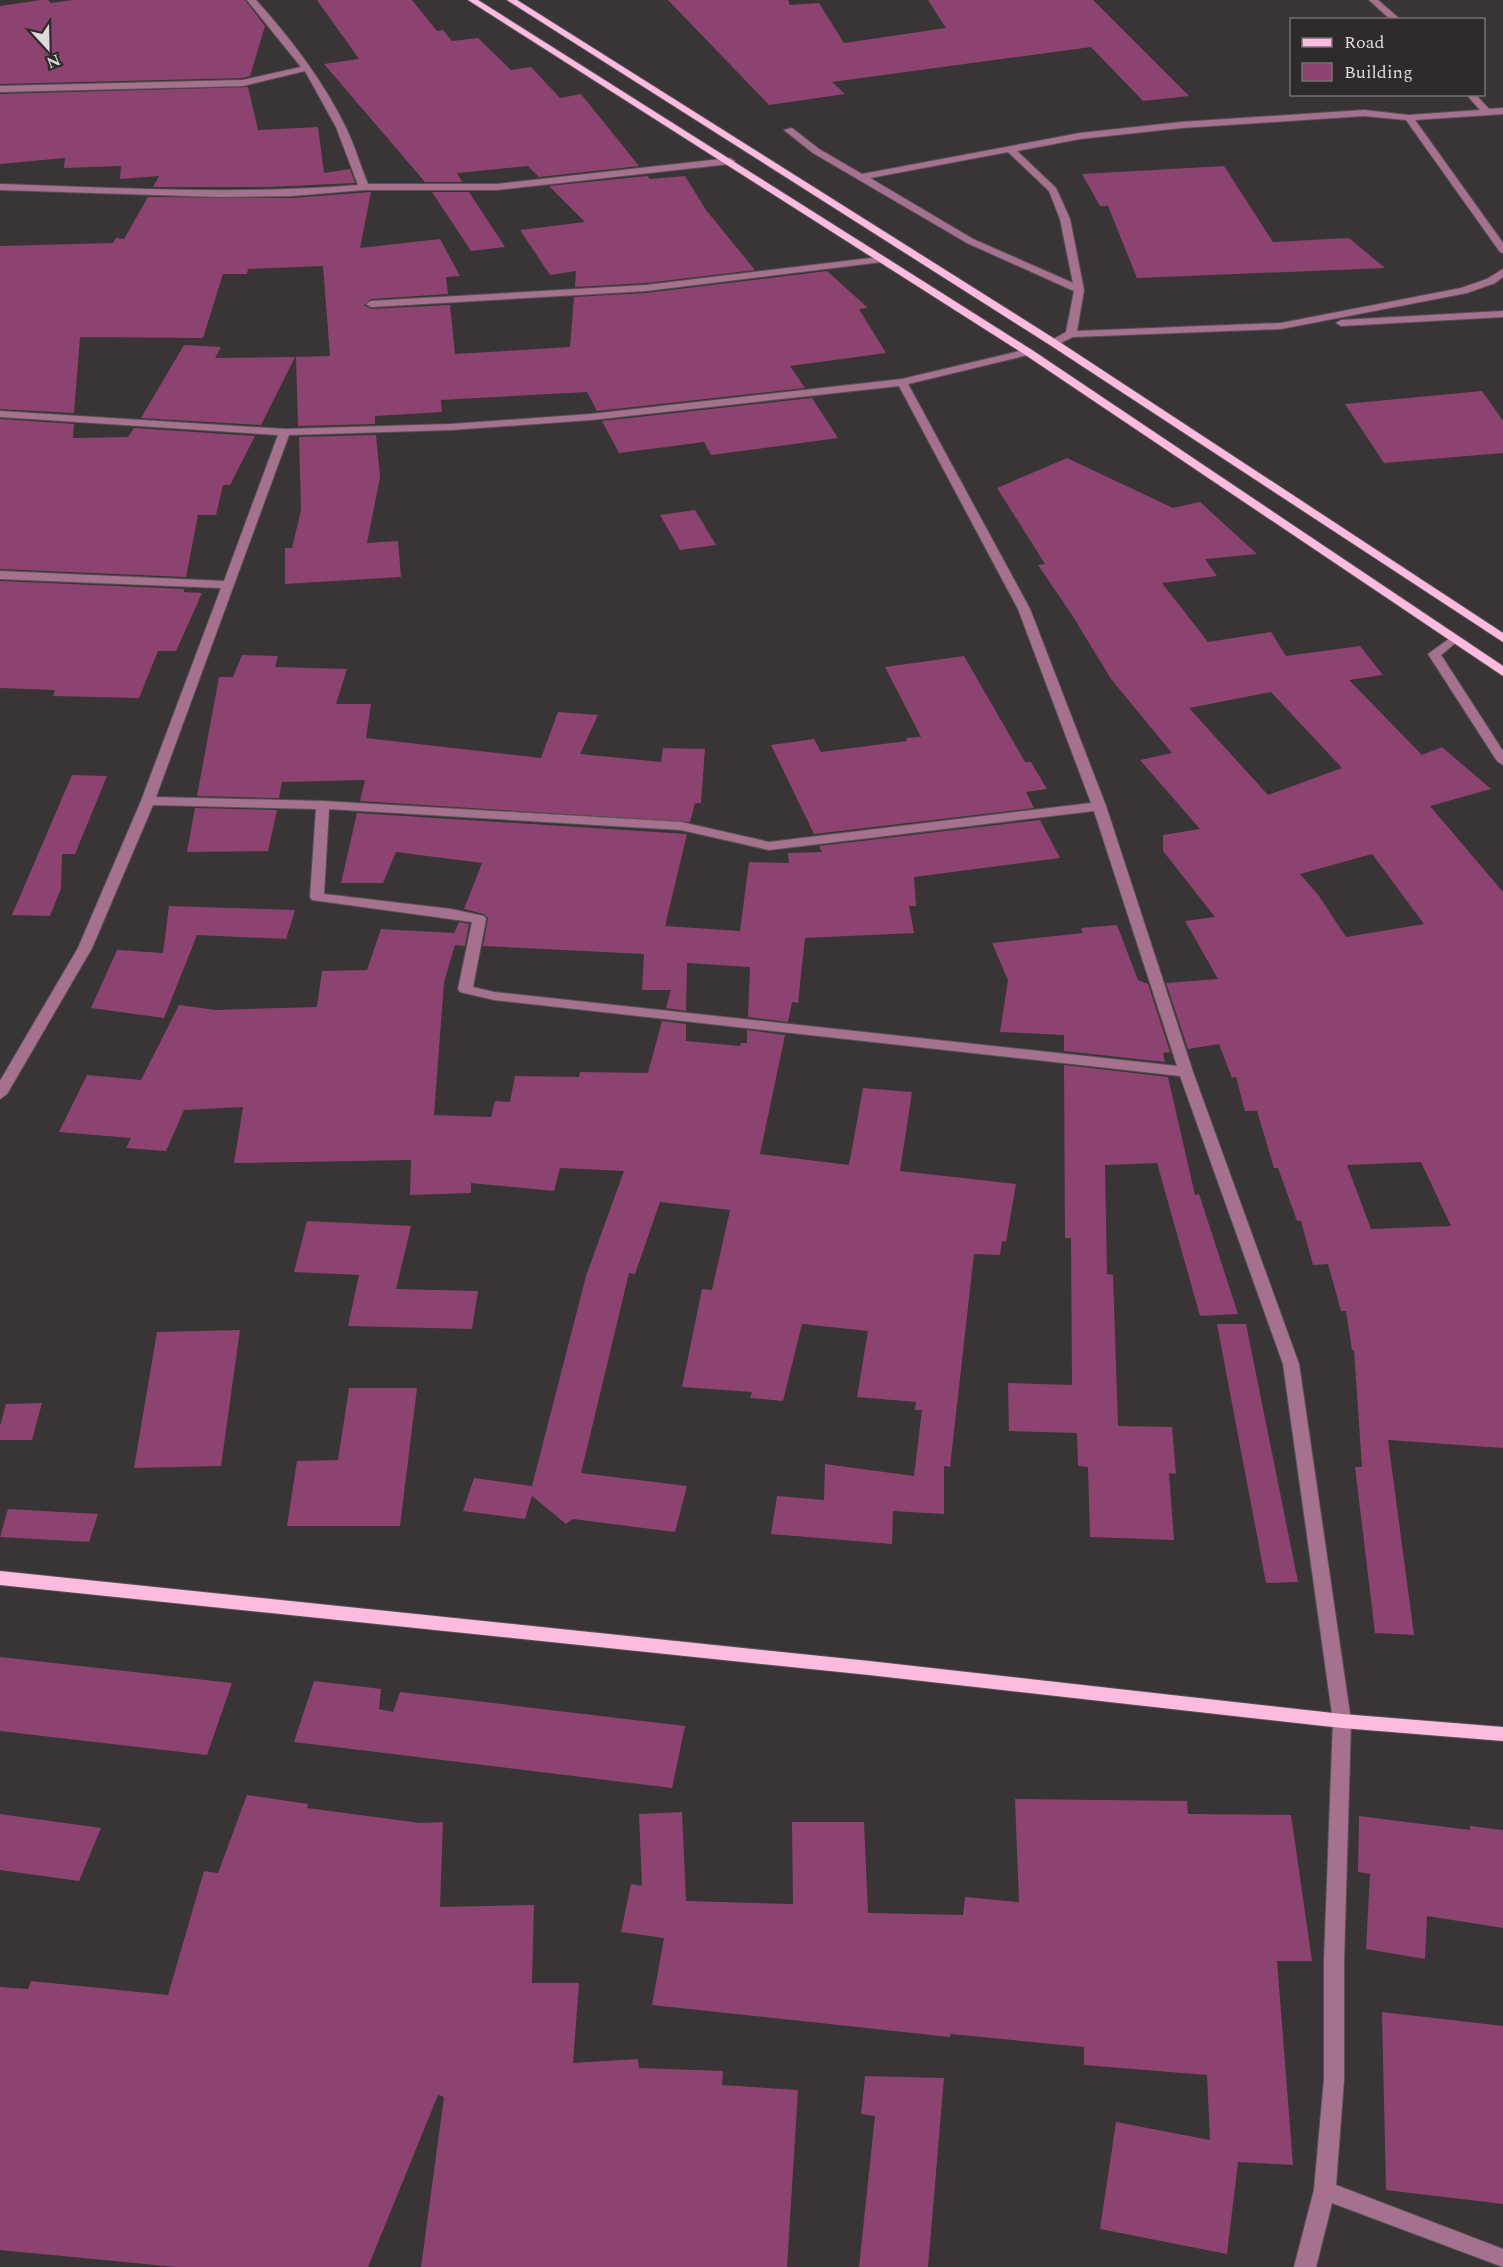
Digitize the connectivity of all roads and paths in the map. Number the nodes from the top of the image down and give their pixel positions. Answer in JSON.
{"nodes":[{"id":1,"x":251,"y":0,"type":"edge"},
{"id":2,"x":472,"y":0,"type":"edge"},
{"id":3,"x":512,"y":0,"type":"edge"},
{"id":4,"x":1373,"y":0,"type":"edge"},
{"id":5,"x":1395,"y":18,"type":"edge"},
{"id":6,"x":307,"y":68,"type":"junction"},
{"id":7,"x":0,"y":89,"type":"edge"},
{"id":8,"x":1472,"y":96,"type":"edge"},
{"id":9,"x":1503,"y":111,"type":"edge"},
{"id":10,"x":1487,"y":112,"type":"junction"},
{"id":11,"x":1409,"y":118,"type":"junction"},
{"id":12,"x":789,"y":130,"type":"dead end"},
{"id":13,"x":1011,"y":149,"type":"junction"},
{"id":14,"x":730,"y":161,"type":"junction"},
{"id":15,"x":862,"y":177,"type":"junction"},
{"id":16,"x":364,"y":187,"type":"junction"},
{"id":17,"x":1,"y":188,"type":"edge"},
{"id":18,"x":1503,"y":250,"type":"edge"},
{"id":19,"x":879,"y":260,"type":"junction"},
{"id":20,"x":1503,"y":272,"type":"edge"},
{"id":21,"x":1079,"y":290,"type":"junction"},
{"id":22,"x":371,"y":304,"type":"dead end"},
{"id":23,"x":1503,"y":314,"type":"edge"},
{"id":24,"x":1281,"y":326,"type":"junction"},
{"id":25,"x":1071,"y":334,"type":"junction"},
{"id":26,"x":1054,"y":344,"type":"junction"},
{"id":27,"x":1028,"y":352,"type":"junction"},
{"id":28,"x":902,"y":381,"type":"junction"},
{"id":29,"x":0,"y":414,"type":"edge"},
{"id":30,"x":285,"y":432,"type":"junction"},
{"id":31,"x":0,"y":576,"type":"edge"},
{"id":32,"x":226,"y":585,"type":"junction"},
{"id":33,"x":1503,"y":638,"type":"edge"},
{"id":34,"x":1453,"y":640,"type":"junction"},
{"id":35,"x":1503,"y":672,"type":"edge"},
{"id":36,"x":1503,"y":761,"type":"edge"},
{"id":37,"x":148,"y":801,"type":"junction"},
{"id":38,"x":323,"y":805,"type":"junction"},
{"id":39,"x":1099,"y":806,"type":"junction"},
{"id":40,"x":1186,"y":1072,"type":"junction"},
{"id":41,"x":0,"y":1094,"type":"edge"},
{"id":42,"x":0,"y":1578,"type":"edge"},
{"id":43,"x":1342,"y":1721,"type":"junction"},
{"id":44,"x":1503,"y":1734,"type":"edge"},
{"id":45,"x":1325,"y":2190,"type":"junction"},
{"id":46,"x":1503,"y":2259,"type":"edge"},
{"id":47,"x":1305,"y":2267,"type":"edge"}],
"edges":[{"from":1,"to":6,"type":"street"},
{"from":2,"to":14,"type":"main road"},
{"from":3,"to":26,"type":"main road"},
{"from":4,"to":5,"type":"street"},
{"from":6,"to":7,"type":"street"},
{"from":6,"to":16,"type":"street"},
{"from":8,"to":10,"type":"street"},
{"from":9,"to":10,"type":"street"},
{"from":10,"to":11,"type":"street"},
{"from":11,"to":13,"type":"street"},
{"from":11,"to":18,"type":"street"},
{"from":12,"to":15,"type":"street"},
{"from":13,"to":15,"type":"street"},
{"from":13,"to":21,"type":"street"},
{"from":14,"to":16,"type":"street"},
{"from":14,"to":19,"type":"main road"},
{"from":15,"to":21,"type":"street"},
{"from":16,"to":17,"type":"street"},
{"from":19,"to":22,"type":"street"},
{"from":19,"to":27,"type":"main road"},
{"from":20,"to":24,"type":"street"},
{"from":21,"to":25,"type":"street"},
{"from":23,"to":24,"type":"street"},
{"from":24,"to":25,"type":"street"},
{"from":25,"to":26,"type":"street"},
{"from":26,"to":33,"type":"main road"},
{"from":27,"to":28,"type":"street"},
{"from":27,"to":34,"type":"main road"},
{"from":28,"to":30,"type":"street"},
{"from":28,"to":39,"type":"street"},
{"from":29,"to":30,"type":"street"},
{"from":30,"to":32,"type":"street"},
{"from":31,"to":32,"type":"street"},
{"from":32,"to":37,"type":"street"},
{"from":34,"to":35,"type":"main road"},
{"from":34,"to":36,"type":"street"},
{"from":37,"to":38,"type":"street"},
{"from":37,"to":41,"type":"street"},
{"from":38,"to":39,"type":"street"},
{"from":38,"to":40,"type":"street"},
{"from":39,"to":40,"type":"street"},
{"from":40,"to":43,"type":"street"},
{"from":42,"to":43,"type":"main road"},
{"from":43,"to":44,"type":"main road"},
{"from":43,"to":45,"type":"street"},
{"from":45,"to":46,"type":"street"},
{"from":45,"to":47,"type":"street"}]}
